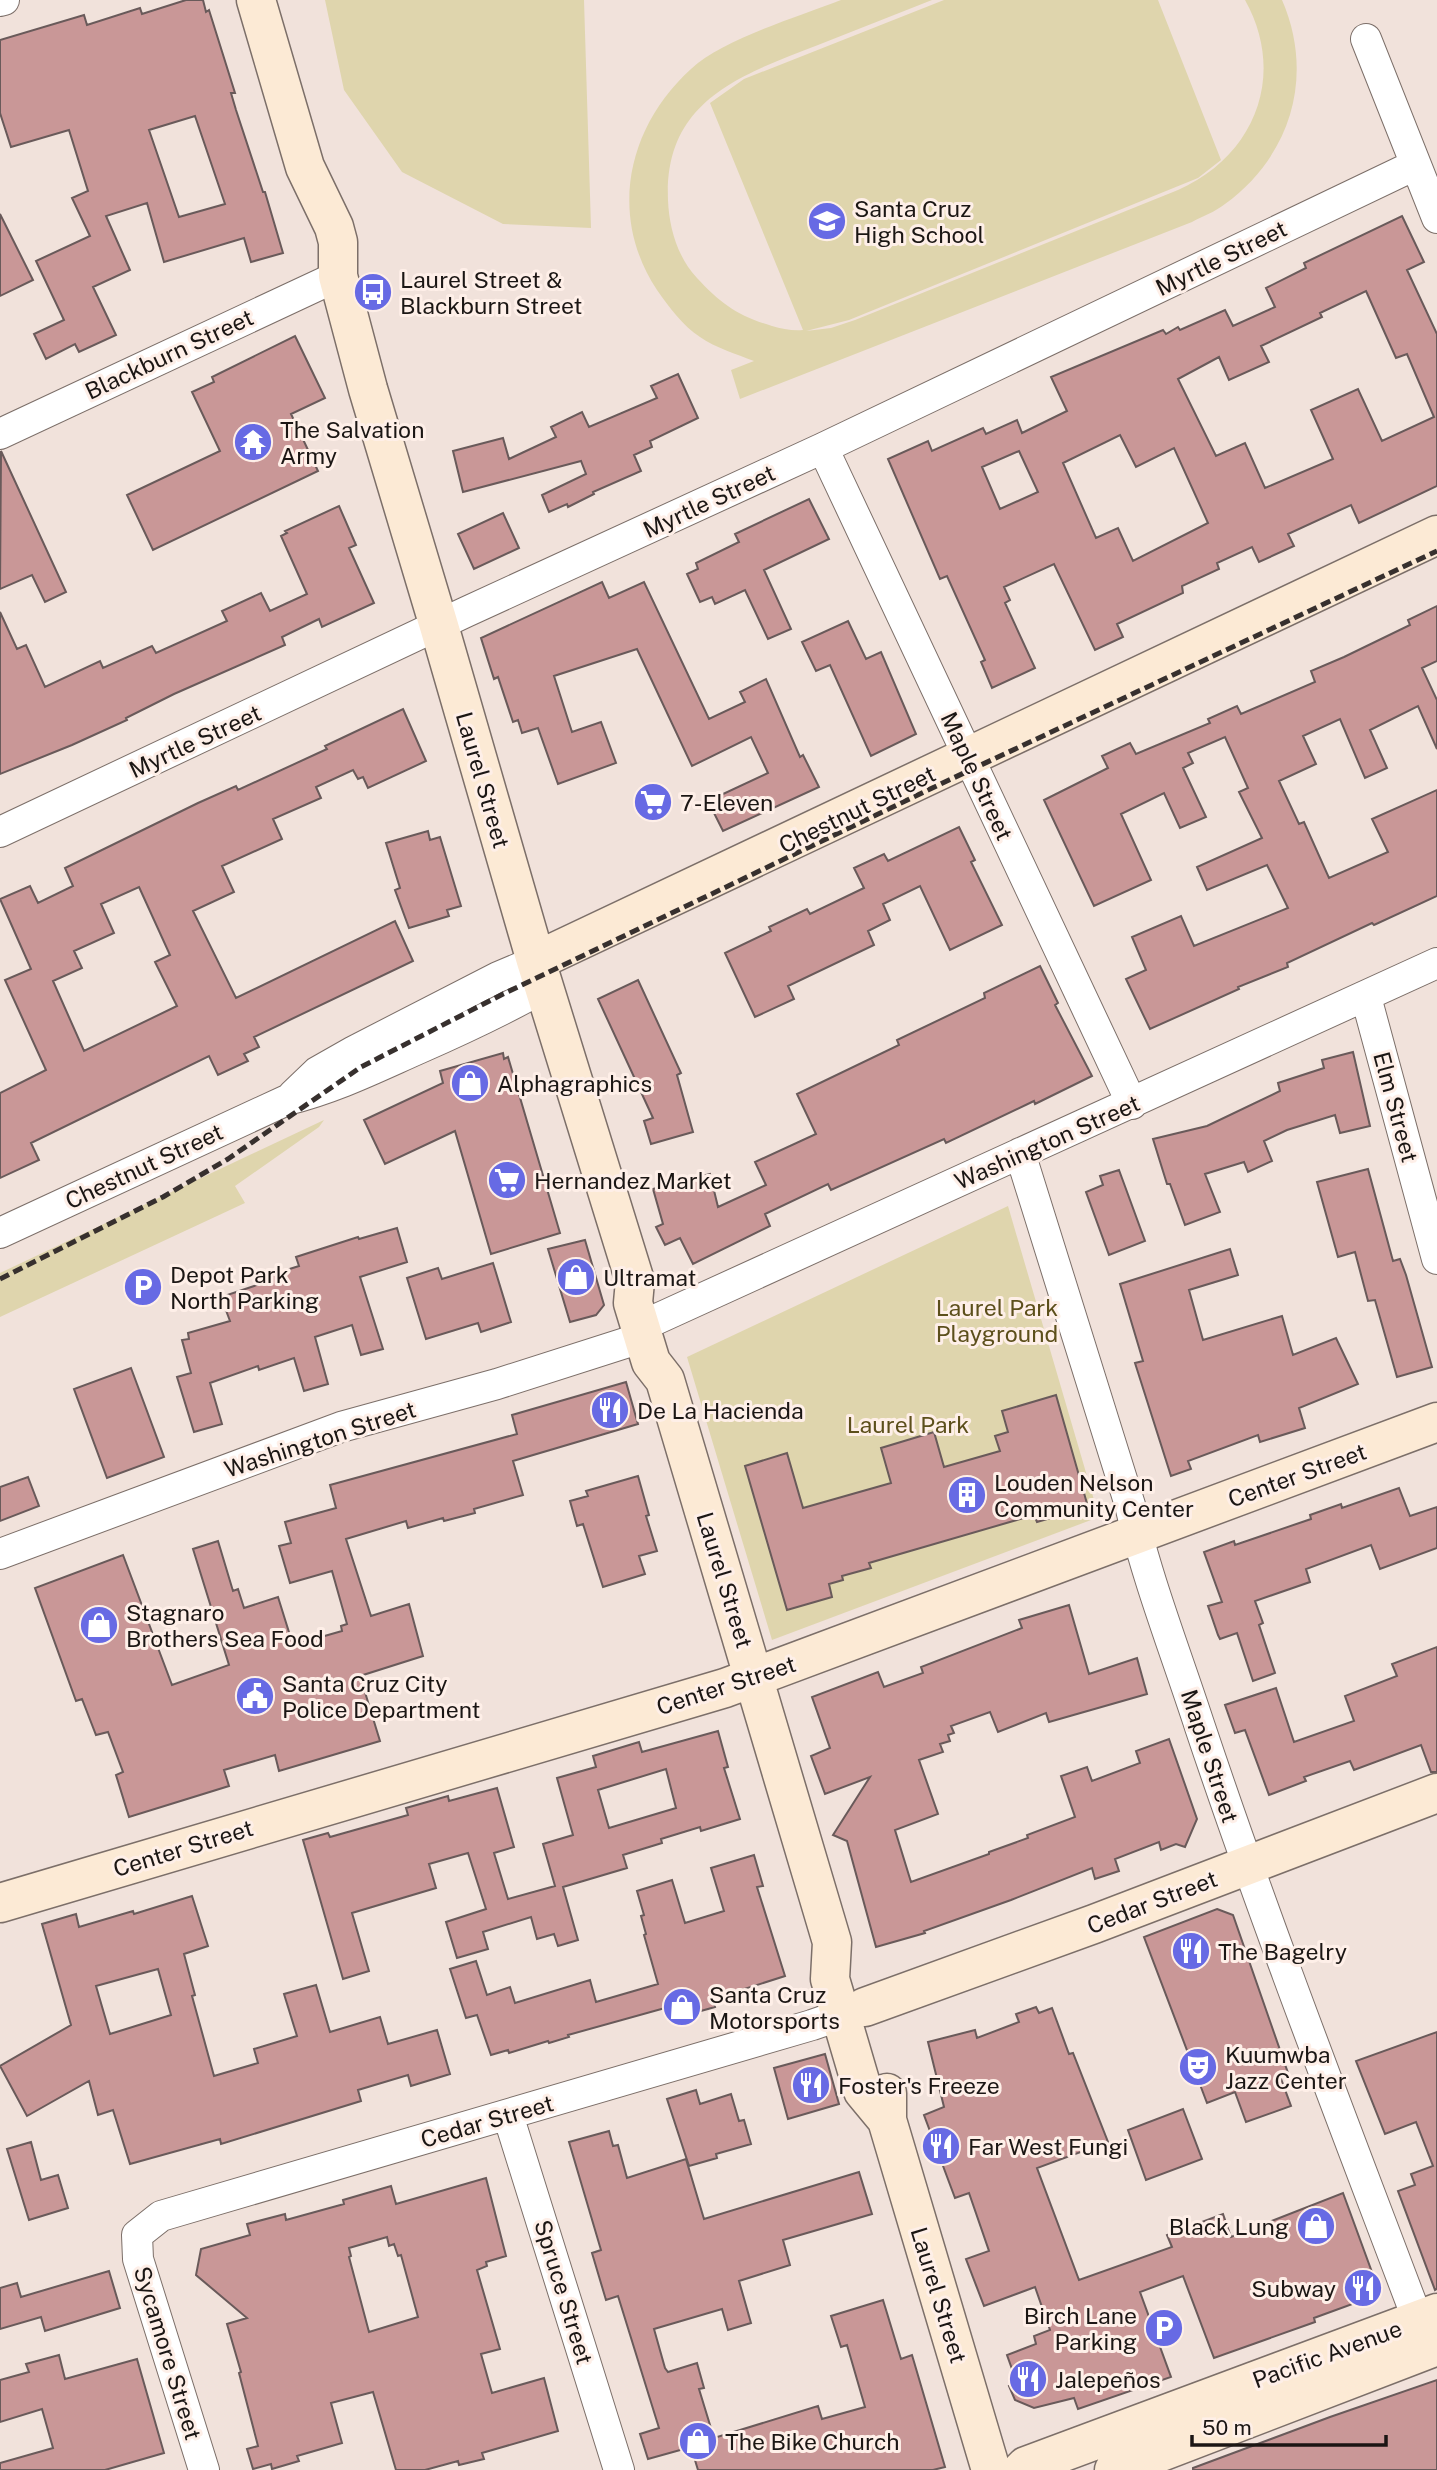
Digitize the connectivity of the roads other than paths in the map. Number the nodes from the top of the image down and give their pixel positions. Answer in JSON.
{"nodes":[{"id":1,"x":256,"y":0,"type":"edge"},
{"id":2,"x":1366,"y":39,"type":"dead end"},
{"id":3,"x":1415,"y":165,"type":"junction"},
{"id":4,"x":1437,"y":218,"type":"edge"},
{"id":5,"x":338,"y":276,"type":"junction"},
{"id":6,"x":0,"y":434,"type":"edge"},
{"id":7,"x":823,"y":448,"type":"junction"},
{"id":8,"x":1437,"y":536,"type":"edge"},
{"id":9,"x":1437,"y":561,"type":"edge"},
{"id":10,"x":439,"y":626,"type":"junction"},
{"id":11,"x":972,"y":767,"type":"junction"},
{"id":12,"x":0,"y":832,"type":"edge"},
{"id":13,"x":1437,"y":963,"type":"edge"},
{"id":14,"x":540,"y":974,"type":"junction"},
{"id":15,"x":1366,"y":997,"type":"junction"},
{"id":16,"x":1132,"y":1104,"type":"junction"},
{"id":17,"x":1020,"y":1153,"type":"junction"},
{"id":18,"x":0,"y":1233,"type":"edge"},
{"id":19,"x":1437,"y":1259,"type":"edge"},
{"id":20,"x":650,"y":1328,"type":"junction"},
{"id":21,"x":1437,"y":1422,"type":"edge"},
{"id":22,"x":1137,"y":1534,"type":"junction"},
{"id":23,"x":0,"y":1554,"type":"edge"},
{"id":24,"x":754,"y":1678,"type":"junction"},
{"id":25,"x":1437,"y":1793,"type":"edge"},
{"id":26,"x":1247,"y":1866,"type":"junction"},
{"id":27,"x":0,"y":1903,"type":"edge"},
{"id":28,"x":853,"y":2011,"type":"junction"},
{"id":29,"x":508,"y":2115,"type":"junction"},
{"id":30,"x":137,"y":2235,"type":"joint"},
{"id":31,"x":1430,"y":2332,"type":"edge"},
{"id":32,"x":204,"y":2470,"type":"edge"},
{"id":33,"x":619,"y":2470,"type":"edge"},
{"id":34,"x":991,"y":2470,"type":"edge"},
{"id":35,"x":1022,"y":2470,"type":"edge"},
{"id":36,"x":1114,"y":2470,"type":"edge"}],
"edges":[{"from":1,"to":5,"type":"main road","name":"Laurel Street"},
{"from":2,"to":3,"type":"street"},
{"from":3,"to":4,"type":"street"},
{"from":3,"to":7,"type":"street","name":"Myrtle Street"},
{"from":5,"to":6,"type":"street","name":"Blackburn Street"},
{"from":5,"to":10,"type":"main road","name":"Laurel Street"},
{"from":7,"to":10,"type":"street","name":"Myrtle Street"},
{"from":7,"to":11,"type":"street","name":"Maple Street"},
{"from":8,"to":11,"type":"main road","name":"Chestnut Street"},
{"from":9,"to":11,"type":"main road","name":"Chestnut Street"},
{"from":10,"to":12,"type":"street","name":"Myrtle Street"},
{"from":10,"to":14,"type":"main road","name":"Laurel Street"},
{"from":11,"to":14,"type":"main road","name":"Chestnut Street"},
{"from":11,"to":16,"type":"street","name":"Maple Street"},
{"from":13,"to":15,"type":"street","name":"Washington Street"},
{"from":14,"to":18,"type":"street","name":"Chestnut Street"},
{"from":14,"to":20,"type":"main road","name":"Laurel Street"},
{"from":15,"to":16,"type":"street","name":"Washington Street"},
{"from":15,"to":19,"type":"street","name":"Elm Street"},
{"from":16,"to":17,"type":"street","name":"Washington Street"},
{"from":17,"to":20,"type":"street","name":"Washington Street"},
{"from":17,"to":22,"type":"street","name":"Maple Street"},
{"from":20,"to":23,"type":"street","name":"Washington Street"},
{"from":20,"to":24,"type":"main road","name":"Laurel Street"},
{"from":21,"to":22,"type":"main road","name":"Center Street"},
{"from":22,"to":24,"type":"main road","name":"Center Street"},
{"from":22,"to":26,"type":"street","name":"Maple Street"},
{"from":24,"to":27,"type":"main road","name":"Center Street"},
{"from":24,"to":28,"type":"main road","name":"Laurel Street"},
{"from":25,"to":26,"type":"main road","name":"Cedar Street"},
{"from":26,"to":28,"type":"main road","name":"Cedar Street"},
{"from":26,"to":31,"type":"street","name":"Maple Street"},
{"from":28,"to":29,"type":"street","name":"Cedar Street"},
{"from":28,"to":34,"type":"main road","name":"Laurel Street"},
{"from":29,"to":30,"type":"street","name":"Cedar Street"},
{"from":29,"to":33,"type":"street","name":"Spruce Street"},
{"from":30,"to":32,"type":"street","name":"Sycamore Street"},
{"from":31,"to":35,"type":"main road","name":"Pacific Avenue"},
{"from":31,"to":36,"type":"main road","name":"Pacific Avenue"}]}
